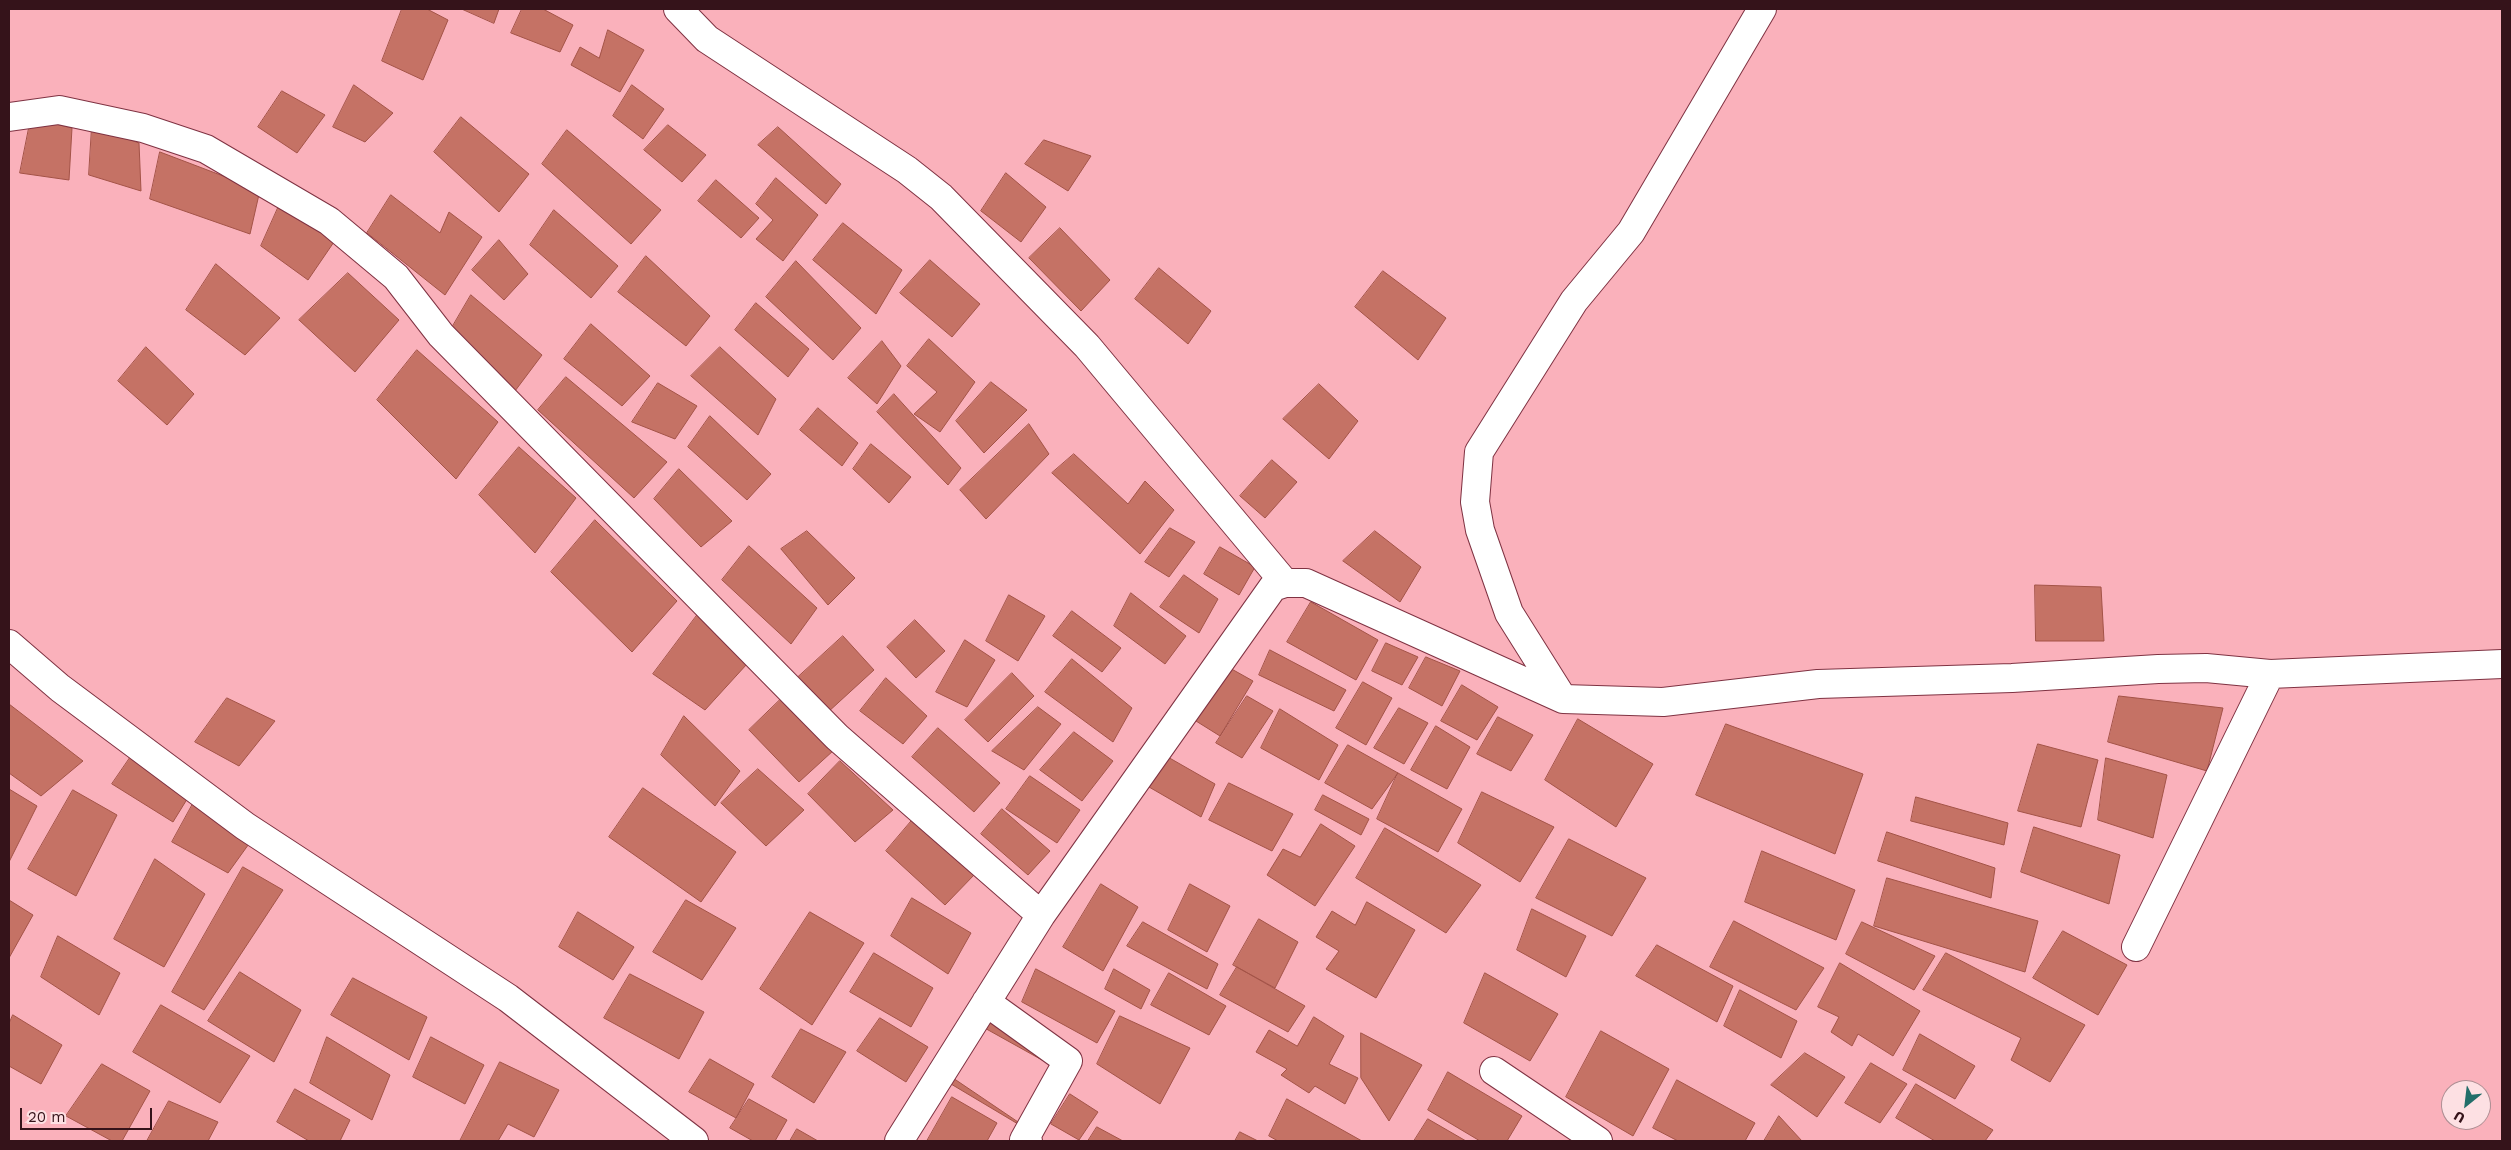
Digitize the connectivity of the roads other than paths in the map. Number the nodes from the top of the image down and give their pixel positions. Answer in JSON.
{"nodes":[{"id":1,"x":678,"y":9,"type":"edge"},
{"id":2,"x":1762,"y":9,"type":"edge"},
{"id":3,"x":9,"y":117,"type":"edge"},
{"id":4,"x":1285,"y":583,"type":"junction"},
{"id":5,"x":9,"y":644,"type":"edge"},
{"id":6,"x":2502,"y":664,"type":"edge"},
{"id":7,"x":2270,"y":674,"type":"junction"},
{"id":8,"x":1563,"y":699,"type":"junction"},
{"id":9,"x":1041,"y":915,"type":"junction"},
{"id":10,"x":2136,"y":946,"type":"dead end"},
{"id":11,"x":986,"y":1002,"type":"junction"},
{"id":12,"x":1494,"y":1071,"type":"dead end"},
{"id":13,"x":694,"y":1141,"type":"edge"},
{"id":14,"x":899,"y":1141,"type":"edge"},
{"id":15,"x":1028,"y":1141,"type":"edge"},
{"id":16,"x":1598,"y":1141,"type":"edge"}],
"edges":[{"from":1,"to":4,"type":"street"},
{"from":2,"to":8,"type":"street"},
{"from":3,"to":9,"type":"street"},
{"from":4,"to":8,"type":"street"},
{"from":4,"to":9,"type":"street"},
{"from":5,"to":13,"type":"street"},
{"from":6,"to":7,"type":"street"},
{"from":7,"to":8,"type":"street"},
{"from":7,"to":10,"type":"street"},
{"from":9,"to":11,"type":"street"},
{"from":11,"to":14,"type":"street"},
{"from":11,"to":15,"type":"street"},
{"from":12,"to":16,"type":"street"}]}
